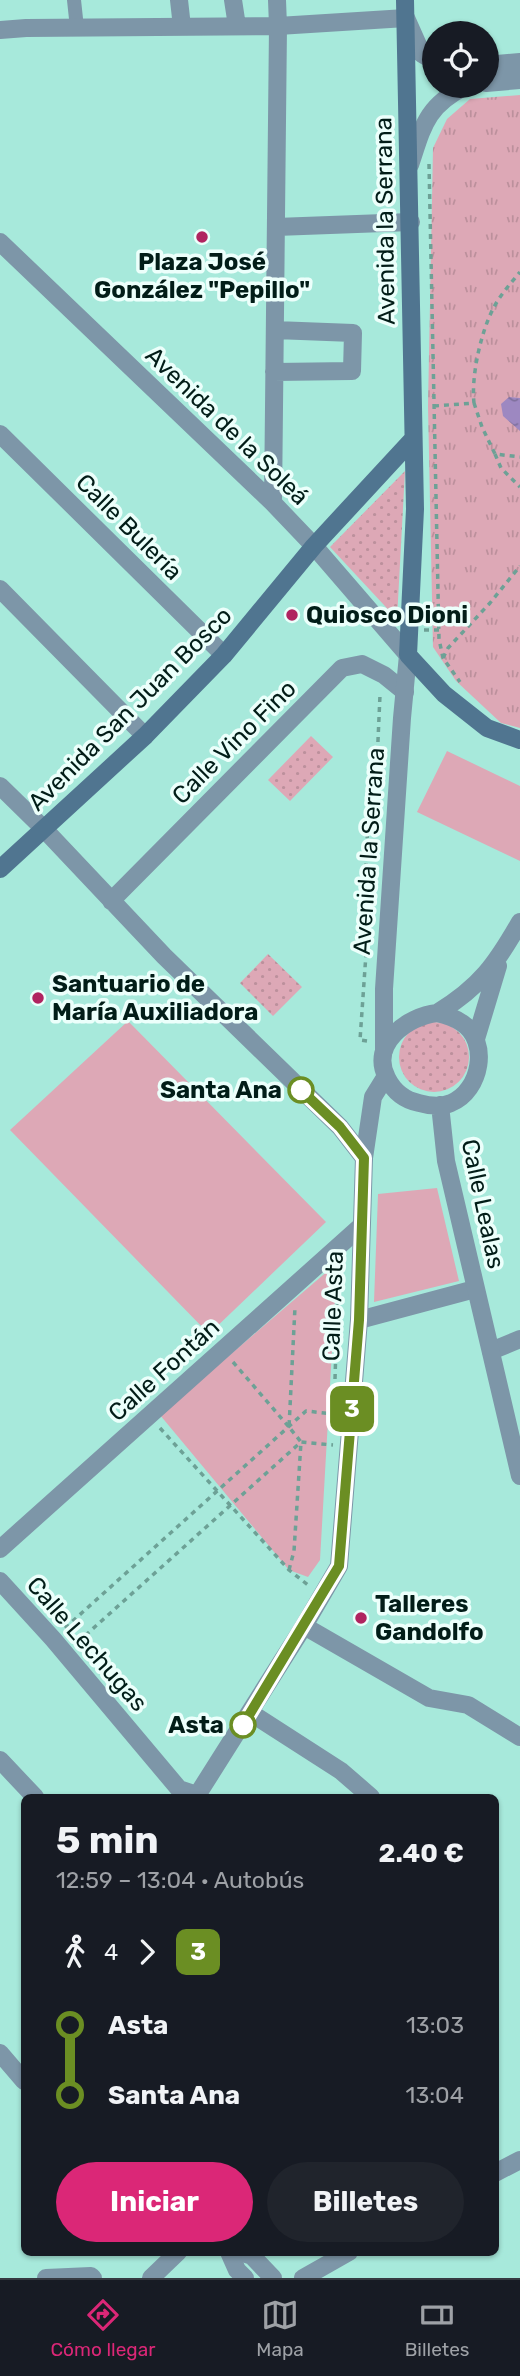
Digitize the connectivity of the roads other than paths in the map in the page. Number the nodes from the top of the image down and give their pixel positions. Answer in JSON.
{"nodes":[{"id":1,"x":74,"y":0,"type":"edge"},
{"id":2,"x":179,"y":0,"type":"edge"},
{"id":3,"x":233,"y":0,"type":"edge"},
{"id":4,"x":277,"y":0,"type":"edge"},
{"id":5,"x":405,"y":9,"type":"edge"},
{"id":6,"x":237,"y":26,"type":"junction"},
{"id":7,"x":278,"y":26,"type":"junction"},
{"id":8,"x":182,"y":27,"type":"junction"},
{"id":9,"x":77,"y":28,"type":"junction"},
{"id":10,"x":0,"y":30,"type":"edge"},
{"id":11,"x":422,"y":54,"type":"edge"},
{"id":12,"x":520,"y":62,"type":"edge"},
{"id":13,"x":499,"y":64,"type":"edge"},
{"id":14,"x":520,"y":80,"type":"edge"},
{"id":15,"x":499,"y":82,"type":"edge"},
{"id":16,"x":447,"y":98,"type":"edge"},
{"id":17,"x":408,"y":170,"type":"junction"},
{"id":18,"x":411,"y":222,"type":"junction"},
{"id":19,"x":276,"y":227,"type":"junction"},
{"id":20,"x":0,"y":242,"type":"edge"},
{"id":21,"x":275,"y":330,"type":"junction"},
{"id":22,"x":274,"y":372,"type":"junction"},
{"id":23,"x":0,"y":434,"type":"edge"},
{"id":24,"x":412,"y":440,"type":"junction"},
{"id":25,"x":273,"y":503,"type":"junction"},
{"id":26,"x":314,"y":546,"type":"junction"},
{"id":27,"x":0,"y":589,"type":"edge"},
{"id":28,"x":225,"y":655,"type":"junction"},
{"id":29,"x":408,"y":655,"type":"junction"},
{"id":30,"x":405,"y":692,"type":"junction"},
{"id":31,"x":145,"y":736,"type":"junction"},
{"id":32,"x":520,"y":740,"type":"edge"},
{"id":33,"x":0,"y":786,"type":"edge"},
{"id":34,"x":44,"y":829,"type":"junction"},
{"id":35,"x":0,"y":869,"type":"edge"},
{"id":36,"x":111,"y":901,"type":"junction"},
{"id":37,"x":520,"y":922,"type":"edge"},
{"id":38,"x":501,"y":954,"type":"junction"},
{"id":39,"x":437,"y":1013,"type":"junction"},
{"id":40,"x":476,"y":1040,"type":"junction"},
{"id":41,"x":377,"y":1046,"type":"junction"},
{"id":42,"x":386,"y":1076,"type":"junction"},
{"id":43,"x":440,"y":1105,"type":"junction"},
{"id":44,"x":364,"y":1158,"type":"junction"},
{"id":45,"x":360,"y":1227,"type":"junction"},
{"id":46,"x":475,"y":1289,"type":"junction"},
{"id":47,"x":359,"y":1320,"type":"junction"},
{"id":48,"x":520,"y":1339,"type":"edge"},
{"id":49,"x":491,"y":1351,"type":"junction"},
{"id":50,"x":520,"y":1476,"type":"edge"},
{"id":51,"x":0,"y":1549,"type":"edge"},
{"id":52,"x":0,"y":1581,"type":"edge"},
{"id":53,"x":304,"y":1626,"type":"junction"},
{"id":54,"x":251,"y":1713,"type":"junction"},
{"id":55,"x":520,"y":1737,"type":"edge"},
{"id":56,"x":0,"y":1760,"type":"edge"},
{"id":57,"x":32,"y":1794,"type":"edge"},
{"id":58,"x":192,"y":1794,"type":"edge"},
{"id":59,"x":198,"y":1794,"type":"edge"},
{"id":60,"x":368,"y":1794,"type":"edge"},
{"id":61,"x":11,"y":2056,"type":"edge"},
{"id":62,"x":21,"y":2075,"type":"edge"},
{"id":63,"x":520,"y":2160,"type":"edge"},
{"id":64,"x":499,"y":2171,"type":"edge"},
{"id":65,"x":174,"y":2256,"type":"edge"},
{"id":66,"x":231,"y":2256,"type":"edge"},
{"id":67,"x":252,"y":2256,"type":"edge"},
{"id":68,"x":342,"y":2256,"type":"edge"},
{"id":69,"x":46,"y":2278,"type":"edge"},
{"id":70,"x":93,"y":2278,"type":"edge"},
{"id":71,"x":151,"y":2278,"type":"edge"},
{"id":72,"x":245,"y":2278,"type":"edge"},
{"id":73,"x":272,"y":2278,"type":"edge"},
{"id":74,"x":303,"y":2278,"type":"edge"}],
"edges":[{"from":1,"to":9,"type":"street"},
{"from":2,"to":8,"type":"street"},
{"from":3,"to":6,"type":"street"},
{"from":4,"to":7,"type":"street"},
{"from":5,"to":7,"type":"street"},
{"from":5,"to":11,"type":"street"},
{"from":5,"to":17,"type":"main road","name":"Avenida la Serrana"},
{"from":6,"to":7,"type":"street"},
{"from":6,"to":8,"type":"street"},
{"from":7,"to":19,"type":"street"},
{"from":8,"to":9,"type":"street"},
{"from":9,"to":10,"type":"street"},
{"from":12,"to":13,"type":"street"},
{"from":14,"to":15,"type":"street"},
{"from":16,"to":17,"type":"street"},
{"from":17,"to":18,"type":"main road","name":"Avenida la Serrana"},
{"from":18,"to":19,"type":"street"},
{"from":18,"to":24,"type":"main road","name":"Avenida la Serrana"},
{"from":19,"to":21,"type":"street"},
{"from":20,"to":25,"type":"street","name":"Avenida de la Soleá"},
{"from":21,"to":22,"type":"street"},
{"from":21,"to":22,"type":"street"},
{"from":22,"to":25,"type":"street"},
{"from":23,"to":28,"type":"street","name":"Calle Bulería"},
{"from":24,"to":26,"type":"main road"},
{"from":24,"to":29,"type":"main road","name":"Avenida la Serrana"},
{"from":25,"to":26,"type":"street","name":"Avenida de la Soleá"},
{"from":26,"to":28,"type":"main road","name":"Avenida San Juan Bosco"},
{"from":26,"to":29,"type":"street","name":"Avenida de la Soleá"},
{"from":27,"to":31,"type":"street"},
{"from":28,"to":31,"type":"main road","name":"Avenida San Juan Bosco"},
{"from":29,"to":30,"type":"street","name":"Avenida la Serrana"},
{"from":29,"to":32,"type":"main road"},
{"from":30,"to":36,"type":"street","name":"Calle Vino Fino"},
{"from":30,"to":41,"type":"street","name":"Avenida la Serrana"},
{"from":31,"to":34,"type":"main road","name":"Avenida San Juan Bosco"},
{"from":33,"to":34,"type":"street"},
{"from":34,"to":35,"type":"main road","name":"Avenida San Juan Bosco"},
{"from":34,"to":36,"type":"street"},
{"from":36,"to":44,"type":"street"},
{"from":37,"to":38,"type":"street"},
{"from":38,"to":39,"type":"street"},
{"from":38,"to":40,"type":"street"},
{"from":39,"to":40,"type":"street"},
{"from":39,"to":41,"type":"street"},
{"from":40,"to":43,"type":"street"},
{"from":41,"to":42,"type":"street"},
{"from":42,"to":43,"type":"street"},
{"from":42,"to":44,"type":"street","name":"Calle Asta"},
{"from":43,"to":46,"type":"street","name":"Calle Lealas"},
{"from":44,"to":45,"type":"street","name":"Calle Asta"},
{"from":45,"to":47,"type":"street","name":"Calle Asta"},
{"from":45,"to":51,"type":"street","name":"Calle Fontán"},
{"from":46,"to":47,"type":"street"},
{"from":46,"to":49,"type":"street","name":"Calle Lealas"},
{"from":47,"to":53,"type":"street","name":"Calle Asta"},
{"from":48,"to":49,"type":"street"},
{"from":49,"to":50,"type":"street","name":"Calle Lealas"},
{"from":52,"to":58,"type":"street","name":"Calle Lechugas"},
{"from":53,"to":54,"type":"street","name":"Calle Asta"},
{"from":53,"to":55,"type":"street"},
{"from":54,"to":59,"type":"street","name":"Calle Asta"},
{"from":54,"to":60,"type":"street"},
{"from":56,"to":57,"type":"street"},
{"from":61,"to":62,"type":"street"},
{"from":63,"to":64,"type":"street"},
{"from":65,"to":71,"type":"street"},
{"from":66,"to":72,"type":"street"},
{"from":67,"to":73,"type":"street"},
{"from":68,"to":74,"type":"street"},
{"from":69,"to":70,"type":"street"}]}
